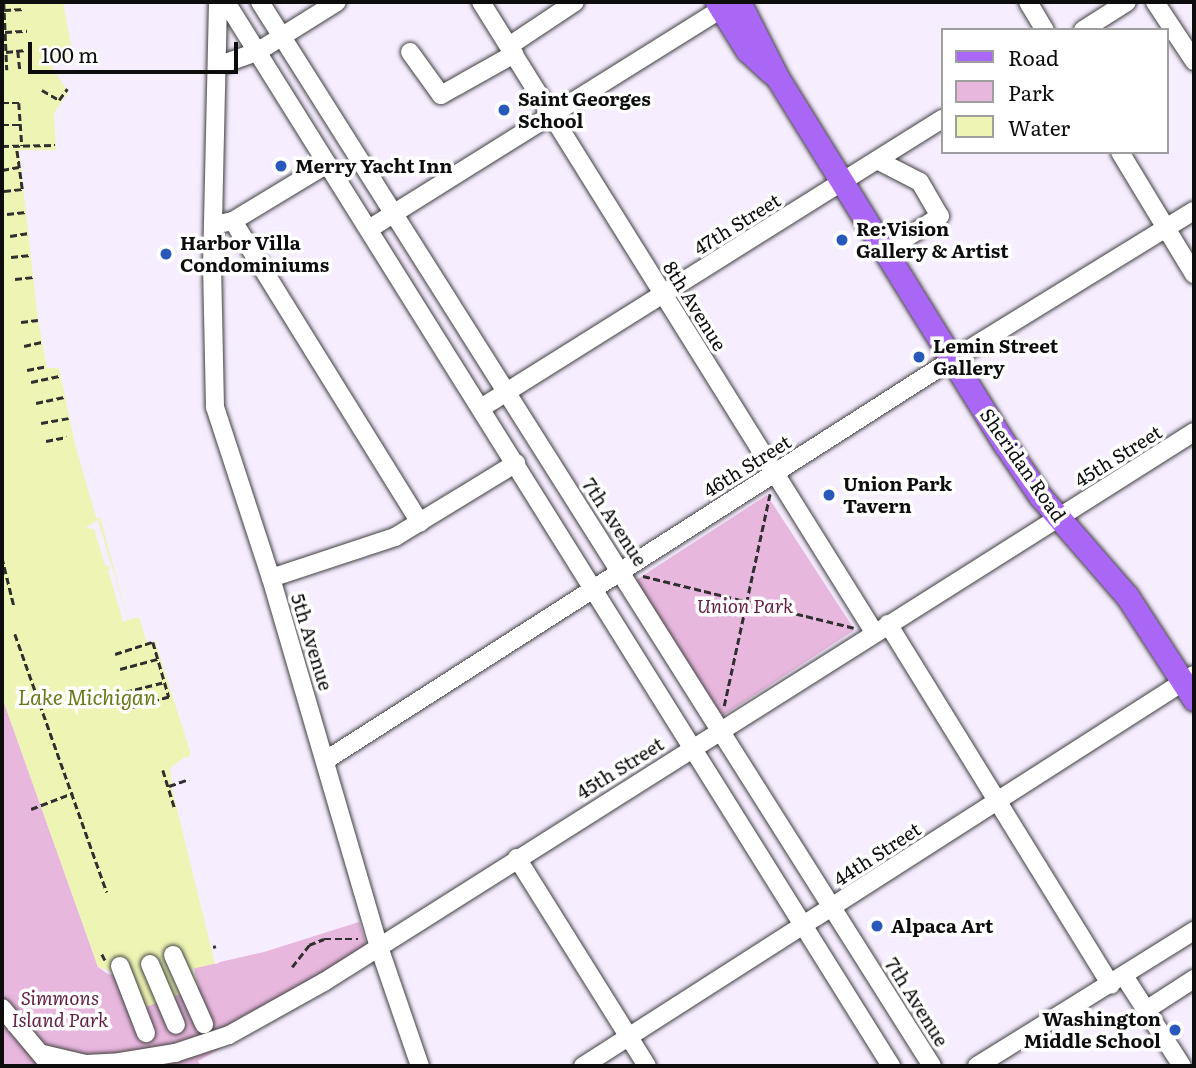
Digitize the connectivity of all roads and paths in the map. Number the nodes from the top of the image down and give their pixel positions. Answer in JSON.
{"nodes":[{"id":1,"x":4,"y":2,"type":"edge"},
{"id":2,"x":218,"y":2,"type":"edge"},
{"id":3,"x":226,"y":2,"type":"edge"},
{"id":4,"x":260,"y":2,"type":"edge"},
{"id":5,"x":337,"y":2,"type":"edge"},
{"id":6,"x":481,"y":2,"type":"edge"},
{"id":7,"x":575,"y":2,"type":"edge"},
{"id":8,"x":1028,"y":2,"type":"edge"},
{"id":9,"x":1127,"y":2,"type":"edge"},
{"id":10,"x":1156,"y":2,"type":"edge"},
{"id":11,"x":728,"y":4,"type":"edge"},
{"id":12,"x":25,"y":9,"type":"dead end"},
{"id":13,"x":4,"y":10,"type":"junction"},
{"id":14,"x":3,"y":16,"type":"edge"},
{"id":15,"x":1044,"y":28,"type":"edge"},
{"id":16,"x":1086,"y":28,"type":"edge"},
{"id":17,"x":27,"y":31,"type":"dead end"},
{"id":18,"x":5,"y":32,"type":"junction"},
{"id":19,"x":282,"y":36,"type":"junction"},
{"id":20,"x":4,"y":37,"type":"edge"},
{"id":21,"x":26,"y":50,"type":"dead end"},
{"id":22,"x":511,"y":50,"type":"junction"},
{"id":23,"x":18,"y":51,"type":"junction"},
{"id":24,"x":6,"y":52,"type":"junction"},
{"id":25,"x":257,"y":52,"type":"junction"},
{"id":26,"x":410,"y":52,"type":"dead end"},
{"id":27,"x":4,"y":60,"type":"edge"},
{"id":28,"x":1194,"y":61,"type":"edge"},
{"id":29,"x":216,"y":66,"type":"junction"},
{"id":30,"x":20,"y":69,"type":"dead end"},
{"id":31,"x":7,"y":70,"type":"dead end"},
{"id":32,"x":66,"y":89,"type":"dead end"},
{"id":33,"x":42,"y":90,"type":"dead end"},
{"id":34,"x":2,"y":103,"type":"edge"},
{"id":35,"x":552,"y":115,"type":"junction"},
{"id":36,"x":940,"y":119,"type":"edge"},
{"id":37,"x":2,"y":125,"type":"edge"},
{"id":38,"x":20,"y":125,"type":"junction"},
{"id":39,"x":55,"y":145,"type":"dead end"},
{"id":40,"x":2,"y":146,"type":"edge"},
{"id":41,"x":16,"y":146,"type":"junction"},
{"id":42,"x":22,"y":146,"type":"junction"},
{"id":43,"x":1121,"y":154,"type":"edge"},
{"id":44,"x":877,"y":160,"type":"junction"},
{"id":45,"x":327,"y":164,"type":"junction"},
{"id":46,"x":19,"y":167,"type":"junction"},
{"id":47,"x":2,"y":170,"type":"edge"},
{"id":48,"x":842,"y":182,"type":"junction"},
{"id":49,"x":4,"y":191,"type":"dead end"},
{"id":50,"x":1194,"y":211,"type":"edge"},
{"id":51,"x":26,"y":212,"type":"dead end"},
{"id":52,"x":396,"y":212,"type":"junction"},
{"id":53,"x":7,"y":214,"type":"dead end"},
{"id":54,"x":233,"y":221,"type":"junction"},
{"id":55,"x":213,"y":223,"type":"junction"},
{"id":56,"x":369,"y":229,"type":"junction"},
{"id":57,"x":1166,"y":229,"type":"junction"},
{"id":58,"x":29,"y":233,"type":"dead end"},
{"id":59,"x":10,"y":236,"type":"dead end"},
{"id":60,"x":886,"y":251,"type":"junction"},
{"id":61,"x":31,"y":255,"type":"dead end"},
{"id":62,"x":11,"y":257,"type":"dead end"},
{"id":63,"x":1194,"y":274,"type":"edge"},
{"id":64,"x":33,"y":276,"type":"dead end"},
{"id":65,"x":15,"y":279,"type":"dead end"},
{"id":66,"x":664,"y":295,"type":"junction"},
{"id":67,"x":38,"y":320,"type":"dead end"},
{"id":68,"x":21,"y":322,"type":"dead end"},
{"id":69,"x":43,"y":342,"type":"dead end"},
{"id":70,"x":24,"y":346,"type":"dead end"},
{"id":71,"x":953,"y":359,"type":"junction"},
{"id":72,"x":47,"y":366,"type":"dead end"},
{"id":73,"x":27,"y":370,"type":"dead end"},
{"id":74,"x":60,"y":376,"type":"dead end"},
{"id":75,"x":31,"y":382,"type":"dead end"},
{"id":76,"x":508,"y":392,"type":"junction"},
{"id":77,"x":65,"y":397,"type":"dead end"},
{"id":78,"x":36,"y":403,"type":"dead end"},
{"id":79,"x":481,"y":408,"type":"junction"},
{"id":80,"x":69,"y":418,"type":"dead end"},
{"id":81,"x":41,"y":423,"type":"dead end"},
{"id":82,"x":1194,"y":432,"type":"edge"},
{"id":83,"x":67,"y":437,"type":"dead end"},
{"id":84,"x":46,"y":441,"type":"dead end"},
{"id":85,"x":516,"y":463,"type":"junction"},
{"id":86,"x":774,"y":474,"type":"junction"},
{"id":87,"x":1058,"y":518,"type":"junction"},
{"id":88,"x":420,"y":523,"type":"junction"},
{"id":89,"x":2,"y":557,"type":"edge"},
{"id":90,"x":621,"y":570,"type":"junction"},
{"id":91,"x":271,"y":578,"type":"junction"},
{"id":92,"x":594,"y":587,"type":"junction"},
{"id":93,"x":747,"y":604,"type":"junction"},
{"id":94,"x":14,"y":606,"type":"dead end"},
{"id":95,"x":881,"y":628,"type":"junction"},
{"id":96,"x":15,"y":634,"type":"dead end"},
{"id":97,"x":115,"y":654,"type":"dead end"},
{"id":98,"x":158,"y":659,"type":"junction"},
{"id":99,"x":120,"y":669,"type":"dead end"},
{"id":100,"x":165,"y":681,"type":"junction"},
{"id":101,"x":1190,"y":685,"type":"edge"},
{"id":102,"x":125,"y":692,"type":"dead end"},
{"id":103,"x":131,"y":708,"type":"dead end"},
{"id":104,"x":721,"y":722,"type":"junction"},
{"id":105,"x":694,"y":745,"type":"junction"},
{"id":106,"x":326,"y":760,"type":"junction"},
{"id":107,"x":163,"y":771,"type":"dead end"},
{"id":108,"x":189,"y":779,"type":"dead end"},
{"id":109,"x":168,"y":786,"type":"junction"},
{"id":110,"x":73,"y":793,"type":"junction"},
{"id":111,"x":996,"y":801,"type":"junction"},
{"id":112,"x":31,"y":809,"type":"dead end"},
{"id":113,"x":175,"y":809,"type":"dead end"},
{"id":114,"x":517,"y":858,"type":"junction"},
{"id":115,"x":107,"y":892,"type":"dead end"},
{"id":116,"x":834,"y":908,"type":"junction"},
{"id":117,"x":803,"y":925,"type":"junction"},
{"id":118,"x":1194,"y":931,"type":"edge"},
{"id":119,"x":358,"y":939,"type":"dead end"},
{"id":120,"x":379,"y":947,"type":"junction"},
{"id":121,"x":173,"y":955,"type":"dead end"},
{"id":122,"x":150,"y":964,"type":"dead end"},
{"id":123,"x":120,"y":966,"type":"dead end"},
{"id":124,"x":292,"y":967,"type":"dead end"},
{"id":125,"x":1194,"y":979,"type":"edge"},
{"id":126,"x":1117,"y":981,"type":"junction"},
{"id":127,"x":2,"y":1008,"type":"edge"},
{"id":128,"x":1146,"y":1010,"type":"junction"},
{"id":129,"x":204,"y":1024,"type":"dead end"},
{"id":130,"x":176,"y":1025,"type":"dead end"},
{"id":131,"x":146,"y":1033,"type":"dead end"},
{"id":132,"x":628,"y":1037,"type":"junction"},
{"id":133,"x":46,"y":1060,"type":"edge"},
{"id":134,"x":419,"y":1066,"type":"edge"},
{"id":135,"x":583,"y":1066,"type":"edge"},
{"id":136,"x":647,"y":1066,"type":"edge"},
{"id":137,"x":891,"y":1066,"type":"edge"},
{"id":138,"x":932,"y":1066,"type":"edge"},
{"id":139,"x":977,"y":1066,"type":"edge"},
{"id":140,"x":1182,"y":1066,"type":"edge"}],
"edges":[{"from":1,"to":13,"type":"path"},
{"from":2,"to":29,"type":"street","name":"5th Avenue"},
{"from":3,"to":25,"type":"street"},
{"from":4,"to":19,"type":"street","name":"7th Avenue"},
{"from":5,"to":19,"type":"street"},
{"from":6,"to":22,"type":"street","name":"8th Avenue"},
{"from":7,"to":22,"type":"street"},
{"from":8,"to":15,"type":"street"},
{"from":9,"to":16,"type":"street"},
{"from":10,"to":28,"type":"street"},
{"from":11,"to":35,"type":"street"},
{"from":11,"to":48,"type":"main road","name":"Sheridan Road"},
{"from":12,"to":13,"type":"path"},
{"from":13,"to":14,"type":"path"},
{"from":14,"to":18,"type":"path"},
{"from":17,"to":18,"type":"path"},
{"from":18,"to":20,"type":"path"},
{"from":19,"to":25,"type":"street"},
{"from":19,"to":52,"type":"street","name":"7th Avenue"},
{"from":20,"to":24,"type":"path"},
{"from":21,"to":23,"type":"path"},
{"from":22,"to":26,"type":"street"},
{"from":22,"to":35,"type":"street","name":"8th Avenue"},
{"from":23,"to":24,"type":"path"},
{"from":23,"to":30,"type":"path"},
{"from":24,"to":27,"type":"path"},
{"from":25,"to":29,"type":"street"},
{"from":25,"to":45,"type":"street"},
{"from":27,"to":31,"type":"path"},
{"from":29,"to":55,"type":"street","name":"5th Avenue"},
{"from":32,"to":33,"type":"path"},
{"from":34,"to":38,"type":"path"},
{"from":35,"to":52,"type":"street"},
{"from":35,"to":66,"type":"street","name":"8th Avenue"},
{"from":36,"to":44,"type":"street","name":"47th Street"},
{"from":37,"to":38,"type":"path"},
{"from":38,"to":42,"type":"path"},
{"from":39,"to":42,"type":"path"},
{"from":40,"to":41,"type":"path"},
{"from":41,"to":42,"type":"path"},
{"from":41,"to":46,"type":"path"},
{"from":43,"to":57,"type":"street"},
{"from":44,"to":48,"type":"street","name":"47th Street"},
{"from":44,"to":60,"type":"street"},
{"from":45,"to":54,"type":"street"},
{"from":45,"to":56,"type":"street"},
{"from":46,"to":47,"type":"path"},
{"from":46,"to":49,"type":"path"},
{"from":48,"to":60,"type":"main road","name":"Sheridan Road"},
{"from":48,"to":66,"type":"street","name":"47th Street"},
{"from":50,"to":57,"type":"street","name":"46th Street"},
{"from":51,"to":53,"type":"path"},
{"from":52,"to":56,"type":"street"},
{"from":52,"to":76,"type":"street","name":"7th Avenue"},
{"from":54,"to":55,"type":"street"},
{"from":54,"to":88,"type":"street"},
{"from":55,"to":91,"type":"street","name":"5th Avenue"},
{"from":56,"to":79,"type":"street"},
{"from":57,"to":63,"type":"street"},
{"from":57,"to":71,"type":"street","name":"46th Street"},
{"from":58,"to":59,"type":"path"},
{"from":60,"to":71,"type":"main road","name":"Sheridan Road"},
{"from":61,"to":62,"type":"path"},
{"from":64,"to":65,"type":"path"},
{"from":66,"to":76,"type":"street","name":"47th Street"},
{"from":66,"to":86,"type":"street","name":"8th Avenue"},
{"from":67,"to":68,"type":"path"},
{"from":69,"to":70,"type":"path"},
{"from":71,"to":86,"type":"street","name":"46th Street"},
{"from":71,"to":87,"type":"main road","name":"Sheridan Road"},
{"from":72,"to":73,"type":"path"},
{"from":74,"to":75,"type":"path"},
{"from":76,"to":79,"type":"street","name":"47th Street"},
{"from":76,"to":90,"type":"street","name":"7th Avenue"},
{"from":77,"to":78,"type":"path"},
{"from":79,"to":85,"type":"street"},
{"from":80,"to":81,"type":"path"},
{"from":82,"to":87,"type":"street","name":"45th Street"},
{"from":83,"to":84,"type":"path"},
{"from":85,"to":88,"type":"street"},
{"from":85,"to":92,"type":"street"},
{"from":86,"to":90,"type":"street","name":"46th Street"},
{"from":86,"to":93,"type":"path"},
{"from":86,"to":95,"type":"street","name":"8th Avenue"},
{"from":87,"to":95,"type":"street","name":"45th Street"},
{"from":87,"to":101,"type":"main road","name":"Sheridan Road"},
{"from":88,"to":91,"type":"street"},
{"from":89,"to":94,"type":"path"},
{"from":90,"to":92,"type":"street","name":"46th Street"},
{"from":90,"to":93,"type":"path"},
{"from":90,"to":104,"type":"street","name":"7th Avenue"},
{"from":91,"to":106,"type":"street","name":"5th Avenue"},
{"from":92,"to":105,"type":"street"},
{"from":92,"to":106,"type":"street","name":"46th Street"},
{"from":93,"to":95,"type":"path"},
{"from":93,"to":104,"type":"path"},
{"from":95,"to":104,"type":"street","name":"45th Street"},
{"from":95,"to":111,"type":"street","name":"8th Avenue"},
{"from":96,"to":110,"type":"path"},
{"from":97,"to":98,"type":"path"},
{"from":98,"to":99,"type":"path"},
{"from":98,"to":100,"type":"path"},
{"from":100,"to":102,"type":"path"},
{"from":100,"to":103,"type":"path"},
{"from":101,"to":111,"type":"street","name":"44th Street"},
{"from":104,"to":105,"type":"street","name":"45th Street"},
{"from":104,"to":116,"type":"street","name":"7th Avenue"},
{"from":105,"to":114,"type":"street","name":"45th Street"},
{"from":105,"to":117,"type":"street"},
{"from":106,"to":120,"type":"street","name":"5th Avenue"},
{"from":107,"to":109,"type":"path"},
{"from":108,"to":109,"type":"path"},
{"from":109,"to":113,"type":"path"},
{"from":110,"to":112,"type":"path"},
{"from":110,"to":115,"type":"path"},
{"from":111,"to":116,"type":"street","name":"44th Street"},
{"from":111,"to":126,"type":"street","name":"8th Avenue"},
{"from":114,"to":120,"type":"street","name":"45th Street"},
{"from":114,"to":132,"type":"street"},
{"from":116,"to":117,"type":"street","name":"44th Street"},
{"from":116,"to":138,"type":"street","name":"7th Avenue"},
{"from":117,"to":132,"type":"street","name":"44th Street"},
{"from":117,"to":137,"type":"street"},
{"from":118,"to":126,"type":"street"},
{"from":119,"to":124,"type":"path"},
{"from":120,"to":133,"type":"street","name":"45th Street"},
{"from":120,"to":134,"type":"street","name":"5th Avenue"},
{"from":121,"to":129,"type":"street"},
{"from":122,"to":130,"type":"street"},
{"from":123,"to":131,"type":"street"},
{"from":125,"to":128,"type":"street"},
{"from":126,"to":128,"type":"street","name":"8th Avenue"},
{"from":126,"to":139,"type":"street"},
{"from":127,"to":133,"type":"street"},
{"from":128,"to":140,"type":"street","name":"8th Avenue"},
{"from":132,"to":135,"type":"street","name":"44th Street"},
{"from":132,"to":136,"type":"street"}]}
